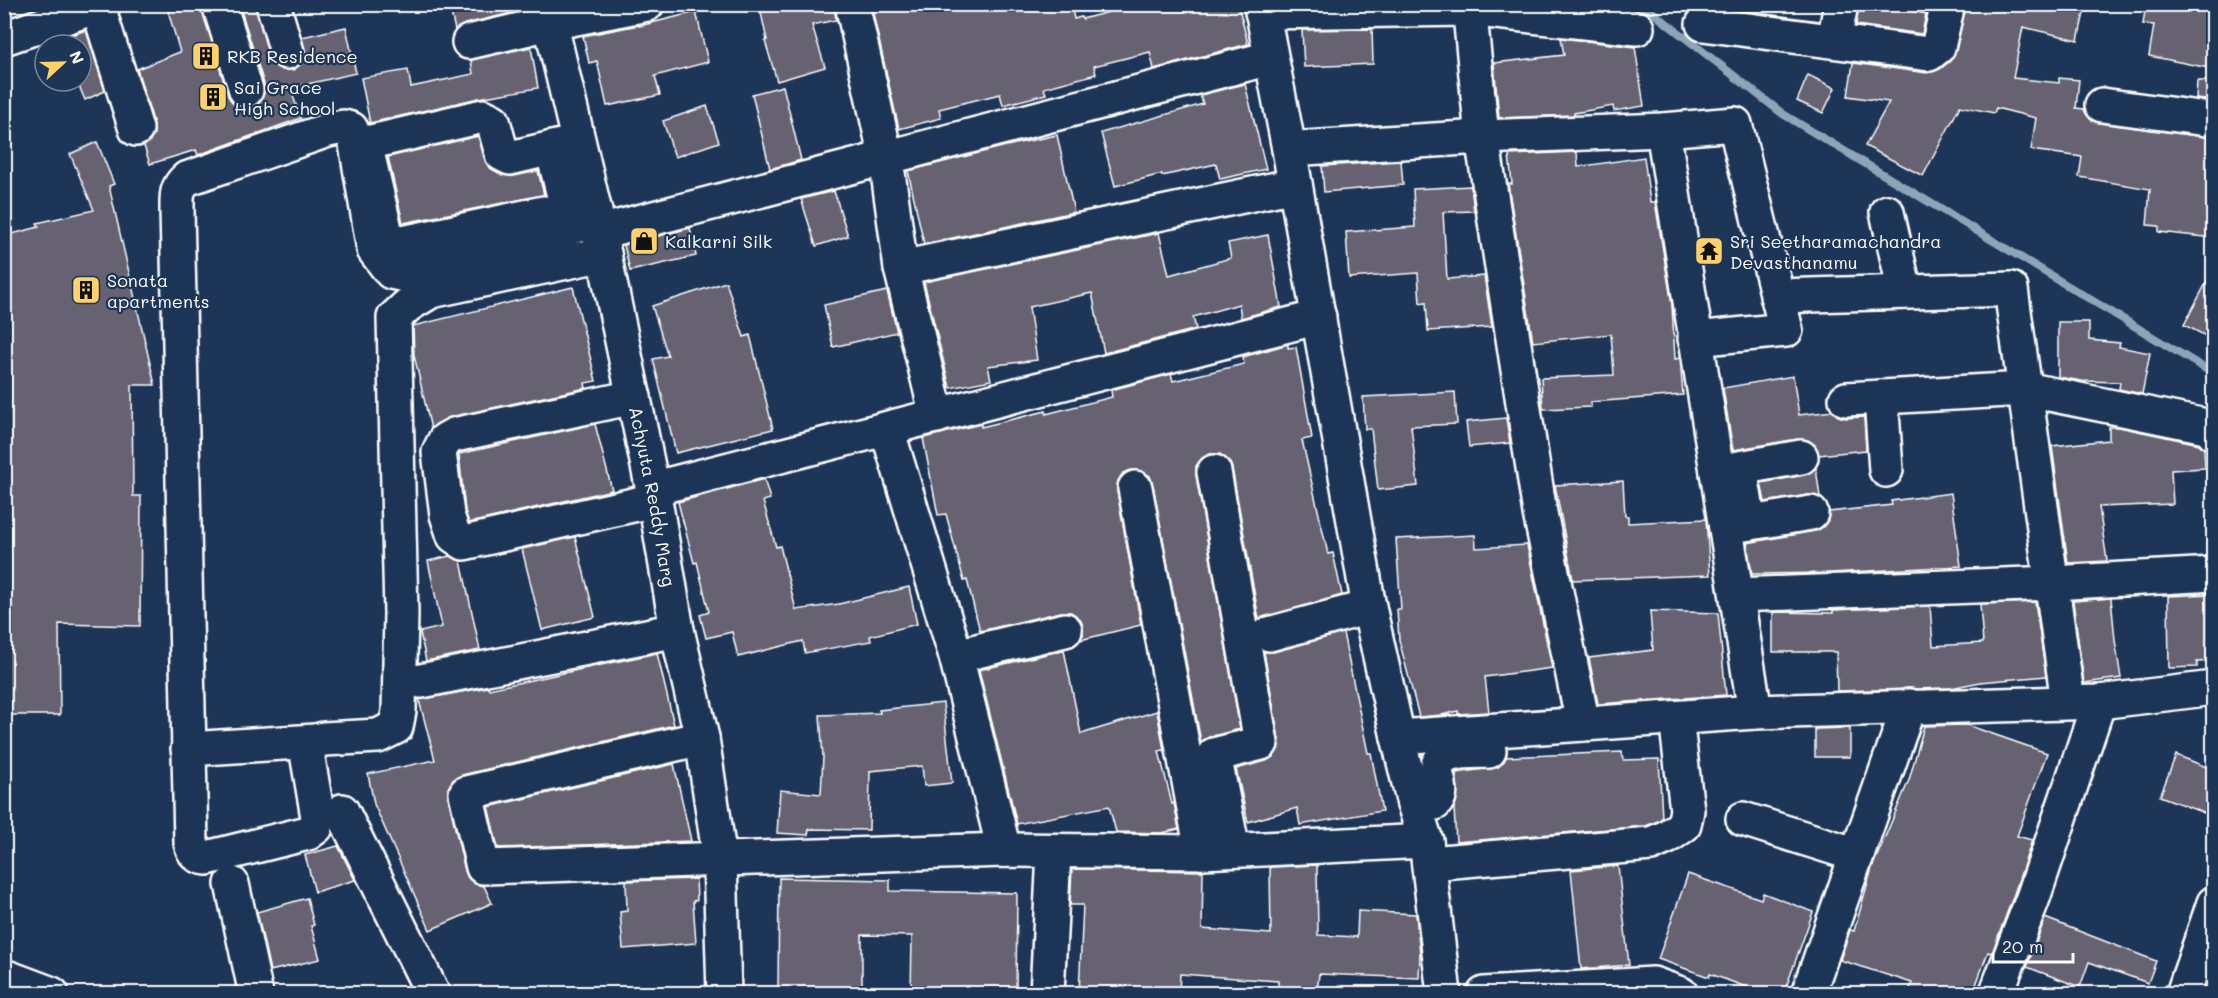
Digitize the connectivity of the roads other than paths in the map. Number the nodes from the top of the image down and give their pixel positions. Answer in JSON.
{"nodes":[{"id":1,"x":219,"y":4,"type":"edge"},
{"id":2,"x":273,"y":4,"type":"edge"},
{"id":3,"x":647,"y":4,"type":"edge"},
{"id":4,"x":852,"y":4,"type":"edge"},
{"id":5,"x":1841,"y":4,"type":"edge"},
{"id":6,"x":1948,"y":4,"type":"edge"},
{"id":7,"x":101,"y":6,"type":"edge"},
{"id":8,"x":1469,"y":7,"type":"edge"},
{"id":9,"x":1261,"y":8,"type":"edge"},
{"id":10,"x":548,"y":14,"type":"edge"},
{"id":11,"x":1703,"y":24,"type":"dead end"},
{"id":12,"x":1637,"y":28,"type":"dead end"},
{"id":13,"x":4,"y":38,"type":"edge"},
{"id":14,"x":1834,"y":41,"type":"junction"},
{"id":15,"x":469,"y":42,"type":"dead end"},
{"id":16,"x":287,"y":52,"type":"dead end"},
{"id":17,"x":1270,"y":58,"type":"junction"},
{"id":18,"x":246,"y":90,"type":"dead end"},
{"id":19,"x":2103,"y":105,"type":"dead end"},
{"id":20,"x":2214,"y":120,"type":"edge"},
{"id":21,"x":136,"y":129,"type":"dead end"},
{"id":22,"x":1662,"y":130,"type":"junction"},
{"id":23,"x":1482,"y":137,"type":"junction"},
{"id":24,"x":565,"y":145,"type":"junction"},
{"id":25,"x":1289,"y":149,"type":"junction"},
{"id":26,"x":886,"y":158,"type":"junction"},
{"id":27,"x":1295,"y":185,"type":"junction"},
{"id":28,"x":1887,"y":212,"type":"dead end"},
{"id":29,"x":592,"y":223,"type":"junction"},
{"id":30,"x":901,"y":268,"type":"junction"},
{"id":31,"x":401,"y":274,"type":"junction"},
{"id":32,"x":1905,"y":292,"type":"junction"},
{"id":33,"x":1777,"y":296,"type":"junction"},
{"id":34,"x":408,"y":305,"type":"junction"},
{"id":35,"x":1319,"y":317,"type":"junction"},
{"id":36,"x":1695,"y":339,"type":"junction"},
{"id":37,"x":2025,"y":389,"type":"junction"},
{"id":38,"x":634,"y":397,"type":"junction"},
{"id":39,"x":1881,"y":397,"type":"junction"},
{"id":40,"x":1846,"y":399,"type":"dead end"},
{"id":41,"x":937,"y":416,"type":"junction"},
{"id":42,"x":886,"y":429,"type":"junction"},
{"id":43,"x":2214,"y":433,"type":"edge"},
{"id":44,"x":1801,"y":457,"type":"dead end"},
{"id":45,"x":1728,"y":470,"type":"junction"},
{"id":46,"x":1886,"y":470,"type":"dead end"},
{"id":47,"x":1214,"y":472,"type":"dead end"},
{"id":48,"x":1135,"y":488,"type":"dead end"},
{"id":49,"x":653,"y":495,"type":"junction"},
{"id":50,"x":1810,"y":513,"type":"dead end"},
{"id":51,"x":1738,"y":525,"type":"junction"},
{"id":52,"x":2214,"y":574,"type":"edge"},
{"id":53,"x":2052,"y":583,"type":"junction"},
{"id":54,"x":1737,"y":595,"type":"junction"},
{"id":55,"x":1370,"y":607,"type":"junction"},
{"id":56,"x":677,"y":630,"type":"junction"},
{"id":57,"x":1065,"y":630,"type":"dead end"},
{"id":58,"x":1269,"y":634,"type":"dead end"},
{"id":59,"x":956,"y":656,"type":"junction"},
{"id":60,"x":421,"y":681,"type":"dead end"},
{"id":61,"x":2214,"y":688,"type":"edge"},
{"id":62,"x":2084,"y":702,"type":"junction"},
{"id":63,"x":1909,"y":706,"type":"junction"},
{"id":64,"x":1755,"y":712,"type":"junction"},
{"id":65,"x":1583,"y":724,"type":"junction"},
{"id":66,"x":1677,"y":728,"type":"junction"},
{"id":67,"x":1398,"y":737,"type":"junction"},
{"id":68,"x":702,"y":738,"type":"junction"},
{"id":69,"x":316,"y":741,"type":"junction"},
{"id":70,"x":189,"y":749,"type":"junction"},
{"id":71,"x":1414,"y":804,"type":"junction"},
{"id":72,"x":342,"y":811,"type":"dead end"},
{"id":73,"x":1743,"y":819,"type":"dead end"},
{"id":74,"x":1004,"y":850,"type":"junction"},
{"id":75,"x":1217,"y":851,"type":"junction"},
{"id":76,"x":1054,"y":852,"type":"junction"},
{"id":77,"x":1428,"y":852,"type":"junction"},
{"id":78,"x":1857,"y":855,"type":"junction"},
{"id":79,"x":720,"y":860,"type":"junction"},
{"id":80,"x":232,"y":884,"type":"dead end"},
{"id":81,"x":2214,"y":903,"type":"edge"},
{"id":82,"x":4,"y":976,"type":"edge"},
{"id":83,"x":1661,"y":990,"type":"edge"},
{"id":84,"x":52,"y":993,"type":"edge"},
{"id":85,"x":256,"y":993,"type":"edge"},
{"id":86,"x":433,"y":993,"type":"edge"},
{"id":87,"x":724,"y":993,"type":"edge"},
{"id":88,"x":1047,"y":993,"type":"edge"},
{"id":89,"x":1444,"y":993,"type":"edge"},
{"id":90,"x":1484,"y":993,"type":"edge"},
{"id":91,"x":1808,"y":993,"type":"edge"},
{"id":92,"x":1996,"y":993,"type":"edge"},
{"id":93,"x":2183,"y":993,"type":"edge"}],
"edges":[{"from":1,"to":18,"type":"street"},
{"from":2,"to":16,"type":"street"},
{"from":3,"to":10,"type":"street"},
{"from":4,"to":26,"type":"street"},
{"from":5,"to":14,"type":"street"},
{"from":6,"to":14,"type":"street"},
{"from":7,"to":13,"type":"street"},
{"from":7,"to":21,"type":"street"},
{"from":8,"to":9,"type":"street"},
{"from":8,"to":12,"type":"street"},
{"from":8,"to":23,"type":"street"},
{"from":9,"to":17,"type":"street"},
{"from":10,"to":15,"type":"street"},
{"from":10,"to":24,"type":"street","name":"Achyuta Reddy Marg"},
{"from":11,"to":14,"type":"street"},
{"from":17,"to":25,"type":"street"},
{"from":17,"to":26,"type":"street"},
{"from":19,"to":20,"type":"street"},
{"from":22,"to":23,"type":"street"},
{"from":22,"to":33,"type":"street"},
{"from":22,"to":36,"type":"street"},
{"from":23,"to":25,"type":"street"},
{"from":23,"to":65,"type":"street"},
{"from":24,"to":29,"type":"street","name":"Achyuta Reddy Marg"},
{"from":24,"to":29,"type":"street"},
{"from":25,"to":27,"type":"street"},
{"from":26,"to":29,"type":"street"},
{"from":26,"to":30,"type":"street"},
{"from":27,"to":30,"type":"street"},
{"from":27,"to":35,"type":"street"},
{"from":28,"to":32,"type":"street"},
{"from":29,"to":31,"type":"street"},
{"from":29,"to":34,"type":"street"},
{"from":29,"to":38,"type":"street","name":"Achyuta Reddy Marg"},
{"from":30,"to":41,"type":"street"},
{"from":31,"to":34,"type":"street"},
{"from":31,"to":70,"type":"street"},
{"from":32,"to":33,"type":"street"},
{"from":32,"to":37,"type":"street"},
{"from":33,"to":36,"type":"street"},
{"from":34,"to":69,"type":"street"},
{"from":35,"to":41,"type":"street"},
{"from":35,"to":55,"type":"street"},
{"from":36,"to":45,"type":"street"},
{"from":37,"to":39,"type":"street"},
{"from":37,"to":43,"type":"street"},
{"from":37,"to":53,"type":"street"},
{"from":38,"to":49,"type":"street","name":"Achyuta Reddy Marg"},
{"from":38,"to":49,"type":"street"},
{"from":39,"to":40,"type":"street"},
{"from":39,"to":46,"type":"street"},
{"from":41,"to":42,"type":"street"},
{"from":42,"to":49,"type":"street"},
{"from":42,"to":59,"type":"street"},
{"from":44,"to":45,"type":"street"},
{"from":45,"to":51,"type":"street"},
{"from":47,"to":75,"type":"street"},
{"from":48,"to":75,"type":"street"},
{"from":49,"to":56,"type":"street","name":"Achyuta Reddy Marg"},
{"from":50,"to":51,"type":"street"},
{"from":51,"to":54,"type":"street"},
{"from":52,"to":53,"type":"street"},
{"from":53,"to":54,"type":"street"},
{"from":53,"to":62,"type":"street"},
{"from":54,"to":64,"type":"street"},
{"from":55,"to":58,"type":"street"},
{"from":55,"to":67,"type":"street"},
{"from":56,"to":60,"type":"street"},
{"from":56,"to":68,"type":"street","name":"Achyuta Reddy Marg"},
{"from":57,"to":59,"type":"street"},
{"from":59,"to":74,"type":"street"},
{"from":61,"to":62,"type":"street"},
{"from":62,"to":63,"type":"street"},
{"from":62,"to":92,"type":"street"},
{"from":63,"to":64,"type":"street"},
{"from":63,"to":78,"type":"street"},
{"from":64,"to":66,"type":"street"},
{"from":65,"to":66,"type":"street"},
{"from":65,"to":67,"type":"street"},
{"from":66,"to":71,"type":"street"},
{"from":66,"to":77,"type":"street"},
{"from":67,"to":71,"type":"street"},
{"from":68,"to":79,"type":"street","name":"Achyuta Reddy Marg"},
{"from":68,"to":79,"type":"street"},
{"from":69,"to":70,"type":"street"},
{"from":69,"to":70,"type":"street"},
{"from":71,"to":77,"type":"street"},
{"from":72,"to":86,"type":"street"},
{"from":73,"to":78,"type":"street"},
{"from":74,"to":76,"type":"street"},
{"from":74,"to":79,"type":"street"},
{"from":75,"to":76,"type":"street"},
{"from":75,"to":77,"type":"street"},
{"from":76,"to":88,"type":"street"},
{"from":77,"to":89,"type":"street"},
{"from":78,"to":91,"type":"street"},
{"from":79,"to":87,"type":"street","name":"Achyuta Reddy Marg"},
{"from":80,"to":85,"type":"street"},
{"from":81,"to":93,"type":"street"},
{"from":82,"to":84,"type":"street"},
{"from":83,"to":90,"type":"street"}]}
